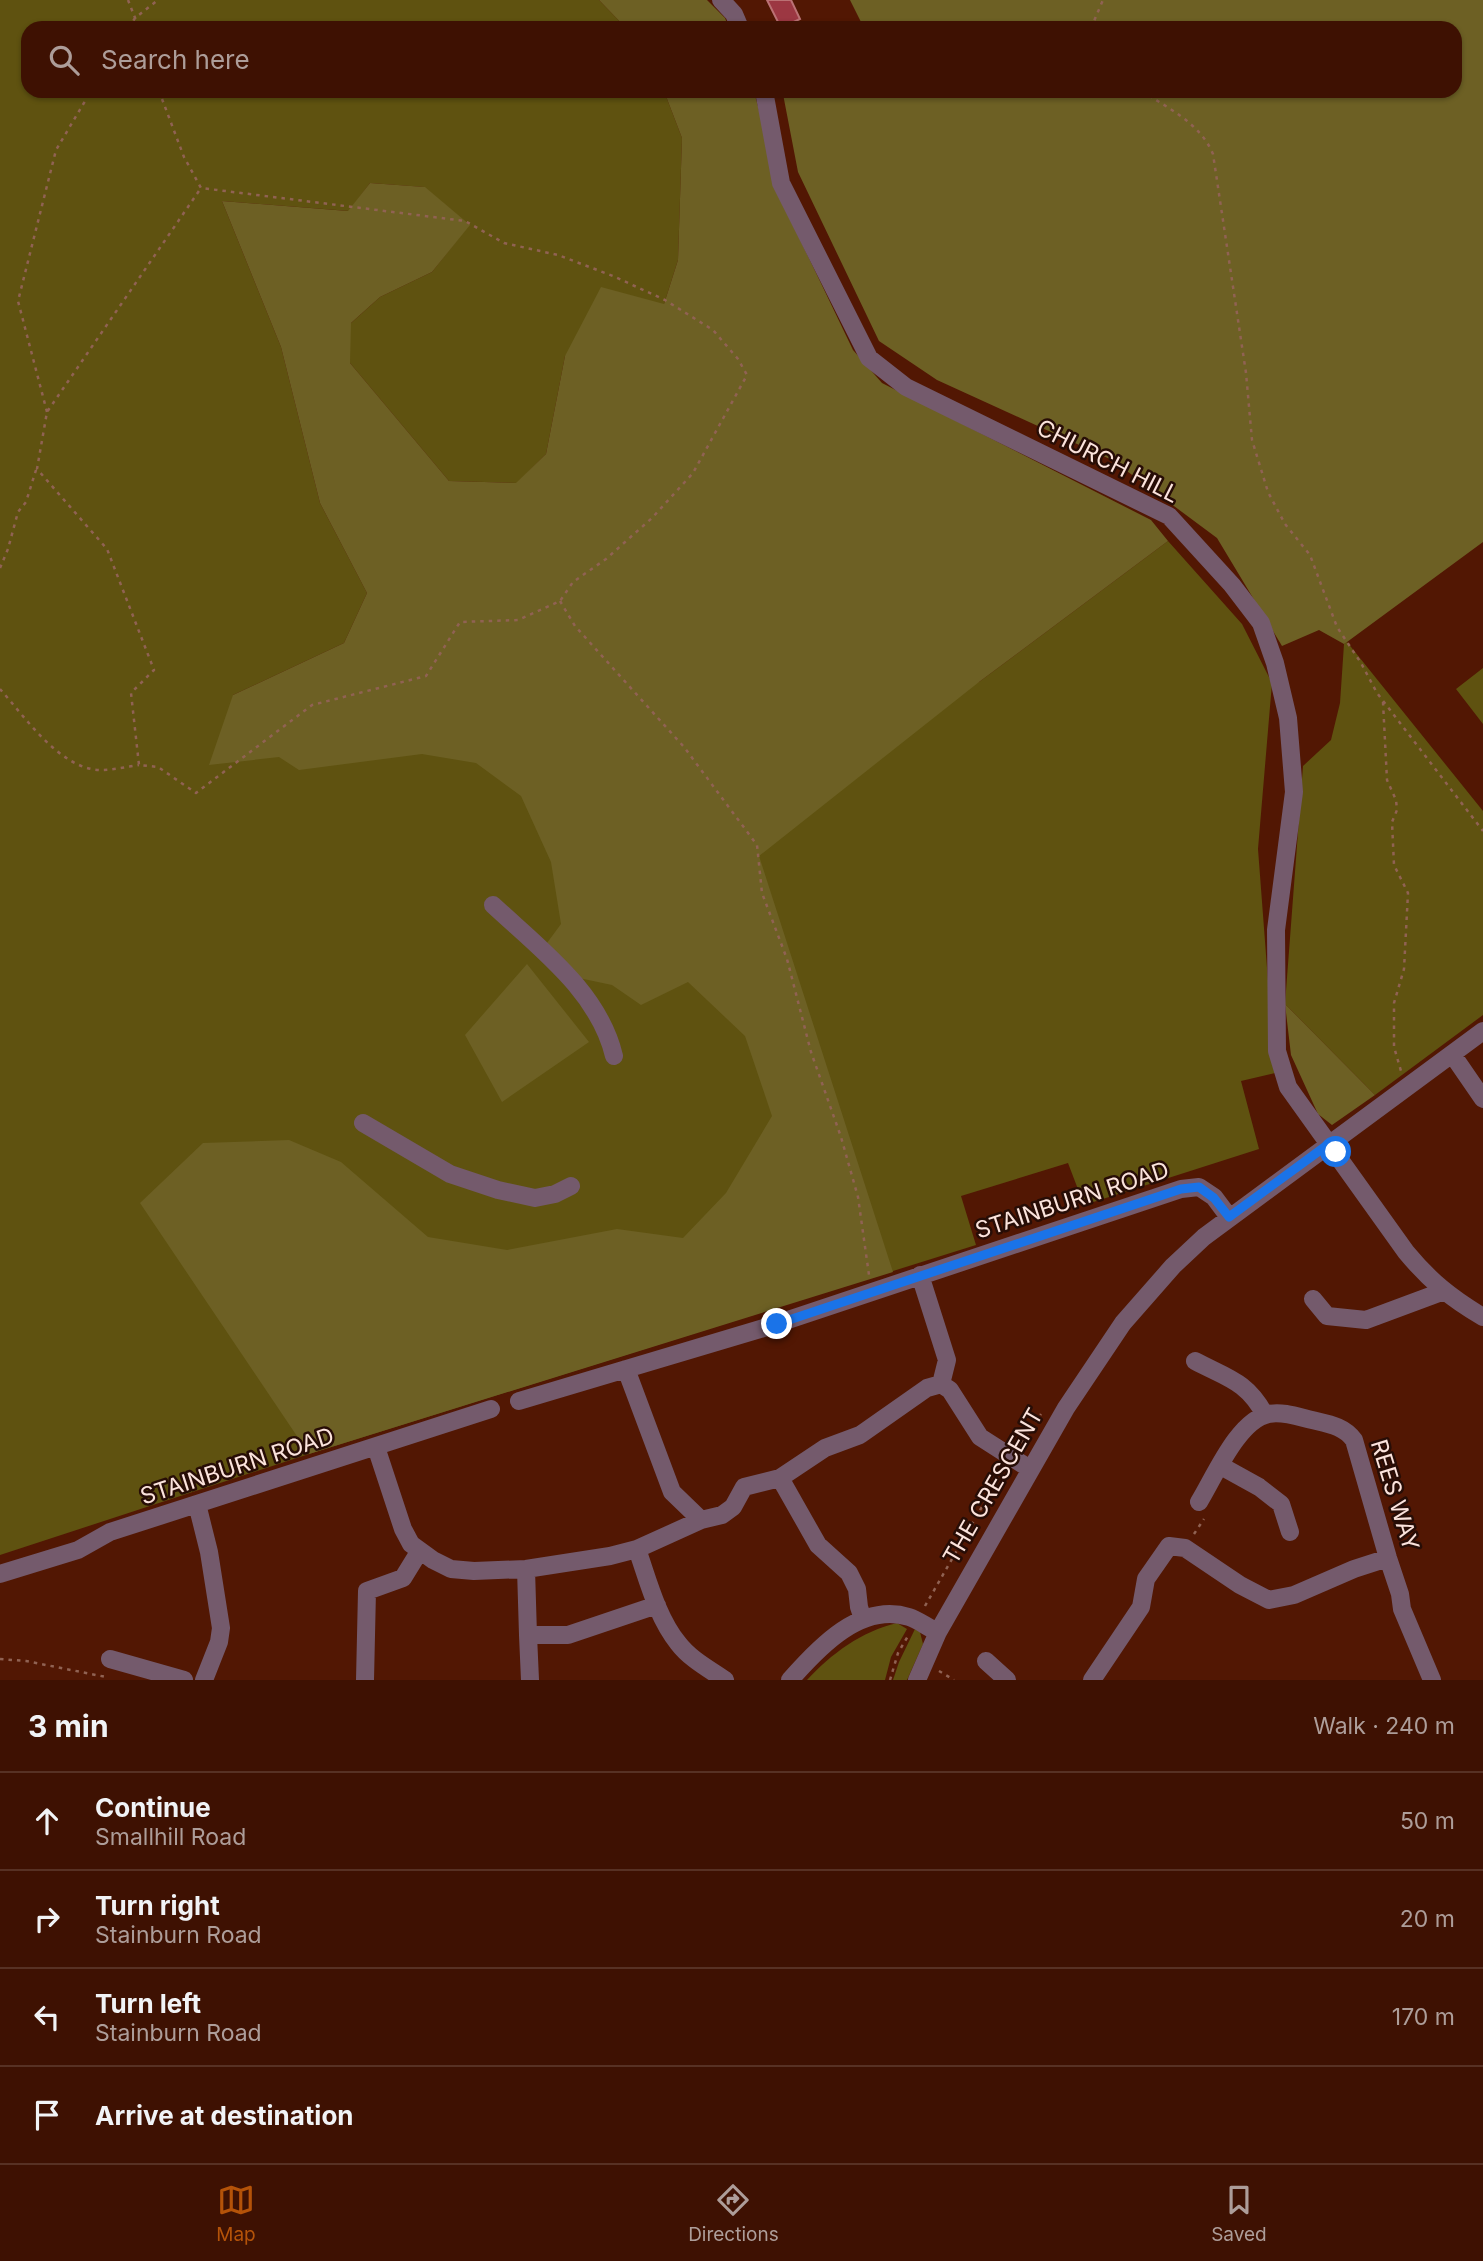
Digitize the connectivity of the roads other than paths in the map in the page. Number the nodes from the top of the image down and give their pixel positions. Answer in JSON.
{"nodes":[{"id":1,"x":721,"y":0,"type":"edge"},
{"id":2,"x":737,"y":21,"type":"edge"},
{"id":3,"x":765,"y":98,"type":"edge"},
{"id":4,"x":493,"y":905,"type":"dead end"},
{"id":5,"x":1483,"y":1031,"type":"edge"},
{"id":6,"x":1452,"y":1054,"type":"junction"},
{"id":7,"x":614,"y":1056,"type":"dead end"},
{"id":8,"x":1483,"y":1099,"type":"edge"},
{"id":9,"x":363,"y":1123,"type":"dead end"},
{"id":10,"x":1330,"y":1143,"type":"junction"},
{"id":11,"x":571,"y":1186,"type":"dead end"},
{"id":12,"x":1229,"y":1217,"type":"junction"},
{"id":13,"x":920,"y":1275,"type":"junction"},
{"id":14,"x":1444,"y":1291,"type":"junction"},
{"id":15,"x":1313,"y":1299,"type":"dead end"},
{"id":16,"x":1483,"y":1317,"type":"edge"},
{"id":17,"x":1195,"y":1361,"type":"dead end"},
{"id":18,"x":626,"y":1369,"type":"junction"},
{"id":19,"x":941,"y":1384,"type":"junction"},
{"id":20,"x":519,"y":1401,"type":"dead end"},
{"id":21,"x":491,"y":1409,"type":"dead end"},
{"id":22,"x":1265,"y":1415,"type":"junction"},
{"id":23,"x":376,"y":1447,"type":"junction"},
{"id":24,"x":1221,"y":1465,"type":"junction"},
{"id":25,"x":1030,"y":1469,"type":"junction"},
{"id":26,"x":780,"y":1478,"type":"junction"},
{"id":27,"x":1199,"y":1502,"type":"road end"},
{"id":28,"x":197,"y":1504,"type":"junction"},
{"id":29,"x":701,"y":1520,"type":"junction"},
{"id":30,"x":1290,"y":1532,"type":"dead end"},
{"id":31,"x":637,"y":1549,"type":"junction"},
{"id":32,"x":419,"y":1552,"type":"junction"},
{"id":33,"x":1388,"y":1558,"type":"junction"},
{"id":34,"x":526,"y":1569,"type":"junction"},
{"id":35,"x":0,"y":1574,"type":"edge"},
{"id":36,"x":657,"y":1605,"type":"junction"},
{"id":37,"x":863,"y":1619,"type":"junction"},
{"id":38,"x":938,"y":1632,"type":"junction"},
{"id":39,"x":528,"y":1635,"type":"junction"},
{"id":40,"x":110,"y":1659,"type":"dead end"},
{"id":41,"x":986,"y":1661,"type":"dead end"},
{"id":42,"x":184,"y":1680,"type":"edge"},
{"id":43,"x":204,"y":1680,"type":"edge"},
{"id":44,"x":365,"y":1680,"type":"edge"},
{"id":45,"x":530,"y":1680,"type":"edge"},
{"id":46,"x":725,"y":1680,"type":"edge"},
{"id":47,"x":790,"y":1680,"type":"edge"},
{"id":48,"x":917,"y":1680,"type":"edge"},
{"id":49,"x":1007,"y":1680,"type":"edge"},
{"id":50,"x":1092,"y":1680,"type":"edge"},
{"id":51,"x":1432,"y":1680,"type":"edge"}],
"edges":[{"from":1,"to":2,"type":"street"},
{"from":3,"to":10,"type":"street","name":"CHURCH HILL"},
{"from":4,"to":7,"type":"street"},
{"from":5,"to":6,"type":"street","name":"THE CRESCENT"},
{"from":6,"to":8,"type":"street"},
{"from":6,"to":10,"type":"street","name":"THE CRESCENT"},
{"from":9,"to":11,"type":"street"},
{"from":10,"to":12,"type":"street","name":"THE CRESCENT"},
{"from":10,"to":14,"type":"street","name":"CHURCH HILL"},
{"from":12,"to":13,"type":"street","name":"STAINBURN ROAD"},
{"from":12,"to":25,"type":"street","name":"THE CRESCENT"},
{"from":13,"to":18,"type":"street","name":"STAINBURN ROAD"},
{"from":13,"to":19,"type":"street"},
{"from":14,"to":15,"type":"street"},
{"from":14,"to":16,"type":"street","name":"CHURCH HILL"},
{"from":17,"to":22,"type":"street"},
{"from":18,"to":20,"type":"street","name":"STAINBURN ROAD"},
{"from":18,"to":29,"type":"street"},
{"from":19,"to":25,"type":"street"},
{"from":19,"to":26,"type":"street"},
{"from":21,"to":23,"type":"street","name":"STAINBURN ROAD"},
{"from":22,"to":24,"type":"street"},
{"from":22,"to":33,"type":"street","name":"REES WAY"},
{"from":23,"to":28,"type":"street","name":"STAINBURN ROAD"},
{"from":23,"to":32,"type":"street"},
{"from":24,"to":27,"type":"street"},
{"from":24,"to":30,"type":"street"},
{"from":25,"to":38,"type":"street","name":"THE CRESCENT"},
{"from":26,"to":29,"type":"street"},
{"from":26,"to":37,"type":"street"},
{"from":28,"to":35,"type":"street","name":"STAINBURN ROAD"},
{"from":28,"to":43,"type":"street"},
{"from":29,"to":31,"type":"street"},
{"from":31,"to":34,"type":"street"},
{"from":31,"to":36,"type":"street"},
{"from":32,"to":34,"type":"street"},
{"from":32,"to":44,"type":"street"},
{"from":33,"to":50,"type":"street"},
{"from":33,"to":51,"type":"street","name":"REES WAY"},
{"from":34,"to":39,"type":"street"},
{"from":36,"to":39,"type":"street"},
{"from":36,"to":46,"type":"street"},
{"from":37,"to":38,"type":"street"},
{"from":37,"to":47,"type":"street"},
{"from":38,"to":48,"type":"street","name":"THE CRESCENT"},
{"from":39,"to":45,"type":"street"},
{"from":40,"to":42,"type":"street"},
{"from":41,"to":49,"type":"street"}]}
